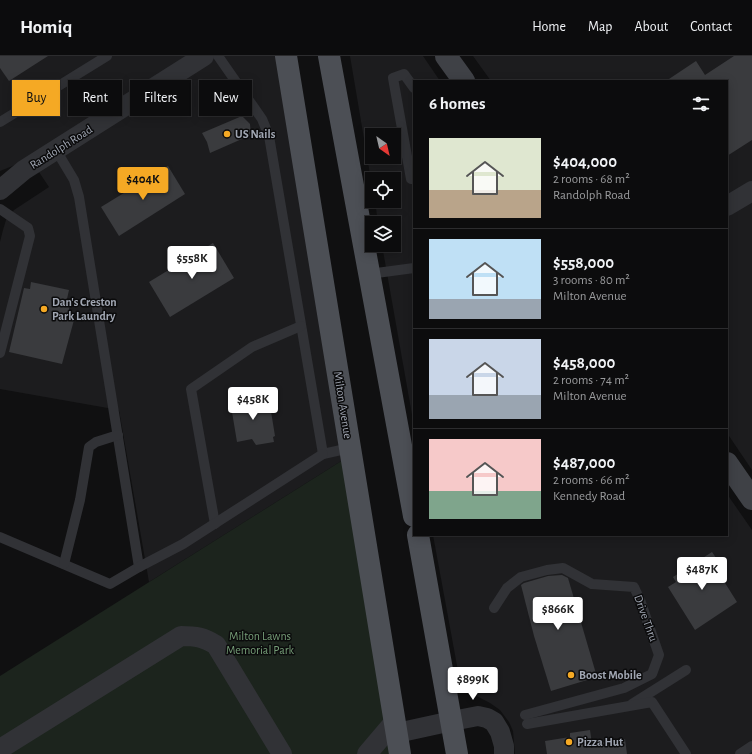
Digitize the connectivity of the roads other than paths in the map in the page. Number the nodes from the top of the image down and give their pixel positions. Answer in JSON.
{"nodes":[{"id":1,"x":107,"y":56,"type":"edge"},
{"id":2,"x":218,"y":56,"type":"edge"},
{"id":3,"x":286,"y":56,"type":"edge"},
{"id":4,"x":328,"y":56,"type":"edge"},
{"id":5,"x":446,"y":56,"type":"edge"},
{"id":6,"x":193,"y":59,"type":"edge"},
{"id":7,"x":463,"y":80,"type":"edge"},
{"id":8,"x":413,"y":87,"type":"edge"},
{"id":9,"x":0,"y":122,"type":"edge"},
{"id":10,"x":56,"y":150,"type":"junction"},
{"id":11,"x":413,"y":176,"type":"edge"},
{"id":12,"x":0,"y":190,"type":"edge"},
{"id":13,"x":752,"y":191,"type":"edge"},
{"id":14,"x":728,"y":205,"type":"edge"},
{"id":15,"x":0,"y":209,"type":"edge"},
{"id":16,"x":413,"y":268,"type":"edge"},
{"id":17,"x":369,"y":274,"type":"junction"},
{"id":18,"x":301,"y":326,"type":"junction"},
{"id":19,"x":0,"y":353,"type":"edge"},
{"id":20,"x":118,"y":436,"type":"junction"},
{"id":21,"x":350,"y":448,"type":"junction"},
{"id":22,"x":323,"y":454,"type":"junction"},
{"id":23,"x":728,"y":464,"type":"edge"},
{"id":24,"x":752,"y":499,"type":"edge"},
{"id":25,"x":413,"y":508,"type":"edge"},
{"id":26,"x":215,"y":524,"type":"junction"},
{"id":27,"x":418,"y":536,"type":"edge"},
{"id":28,"x":0,"y":537,"type":"edge"},
{"id":29,"x":64,"y":564,"type":"junction"},
{"id":30,"x":139,"y":567,"type":"junction"},
{"id":31,"x":494,"y":608,"type":"dead end"},
{"id":32,"x":686,"y":670,"type":"dead end"},
{"id":33,"x":628,"y":706,"type":"junction"},
{"id":34,"x":452,"y":721,"type":"junction"},
{"id":35,"x":397,"y":736,"type":"edge"},
{"id":36,"x":752,"y":746,"type":"edge"},
{"id":37,"x":0,"y":749,"type":"edge"},
{"id":38,"x":282,"y":754,"type":"edge"},
{"id":39,"x":367,"y":754,"type":"edge"},
{"id":40,"x":457,"y":754,"type":"edge"},
{"id":41,"x":504,"y":754,"type":"edge"},
{"id":42,"x":686,"y":754,"type":"edge"},
{"id":43,"x":740,"y":754,"type":"edge"}],
"edges":[{"from":1,"to":9,"type":"lane"},
{"from":2,"to":18,"type":"lane"},
{"from":3,"to":21,"type":"main road","name":"Milton Avenue"},
{"from":4,"to":17,"type":"main road"},
{"from":5,"to":7,"type":"street"},
{"from":6,"to":10,"type":"street","name":"Randolph Road"},
{"from":8,"to":11,"type":"lane"},
{"from":10,"to":12,"type":"street","name":"Randolph Road"},
{"from":10,"to":20,"type":"lane"},
{"from":13,"to":14,"type":"street"},
{"from":15,"to":19,"type":"lane"},
{"from":16,"to":17,"type":"lane"},
{"from":17,"to":25,"type":"main road"},
{"from":18,"to":22,"type":"lane"},
{"from":18,"to":26,"type":"lane"},
{"from":20,"to":29,"type":"lane"},
{"from":20,"to":30,"type":"lane"},
{"from":21,"to":22,"type":"lane"},
{"from":21,"to":35,"type":"main road","name":"Milton Avenue"},
{"from":22,"to":26,"type":"lane"},
{"from":23,"to":24,"type":"street"},
{"from":26,"to":30,"type":"lane"},
{"from":27,"to":34,"type":"main road"},
{"from":28,"to":29,"type":"lane"},
{"from":29,"to":30,"type":"lane"},
{"from":31,"to":33,"type":"lane","name":"Drive Thru"},
{"from":32,"to":33,"type":"lane"},
{"from":33,"to":42,"type":"lane"},
{"from":34,"to":35,"type":"street"},
{"from":34,"to":40,"type":"main road"},
{"from":34,"to":41,"type":"street"},
{"from":35,"to":39,"type":"street"},
{"from":36,"to":43,"type":"lane"},
{"from":37,"to":38,"type":"street"}]}
